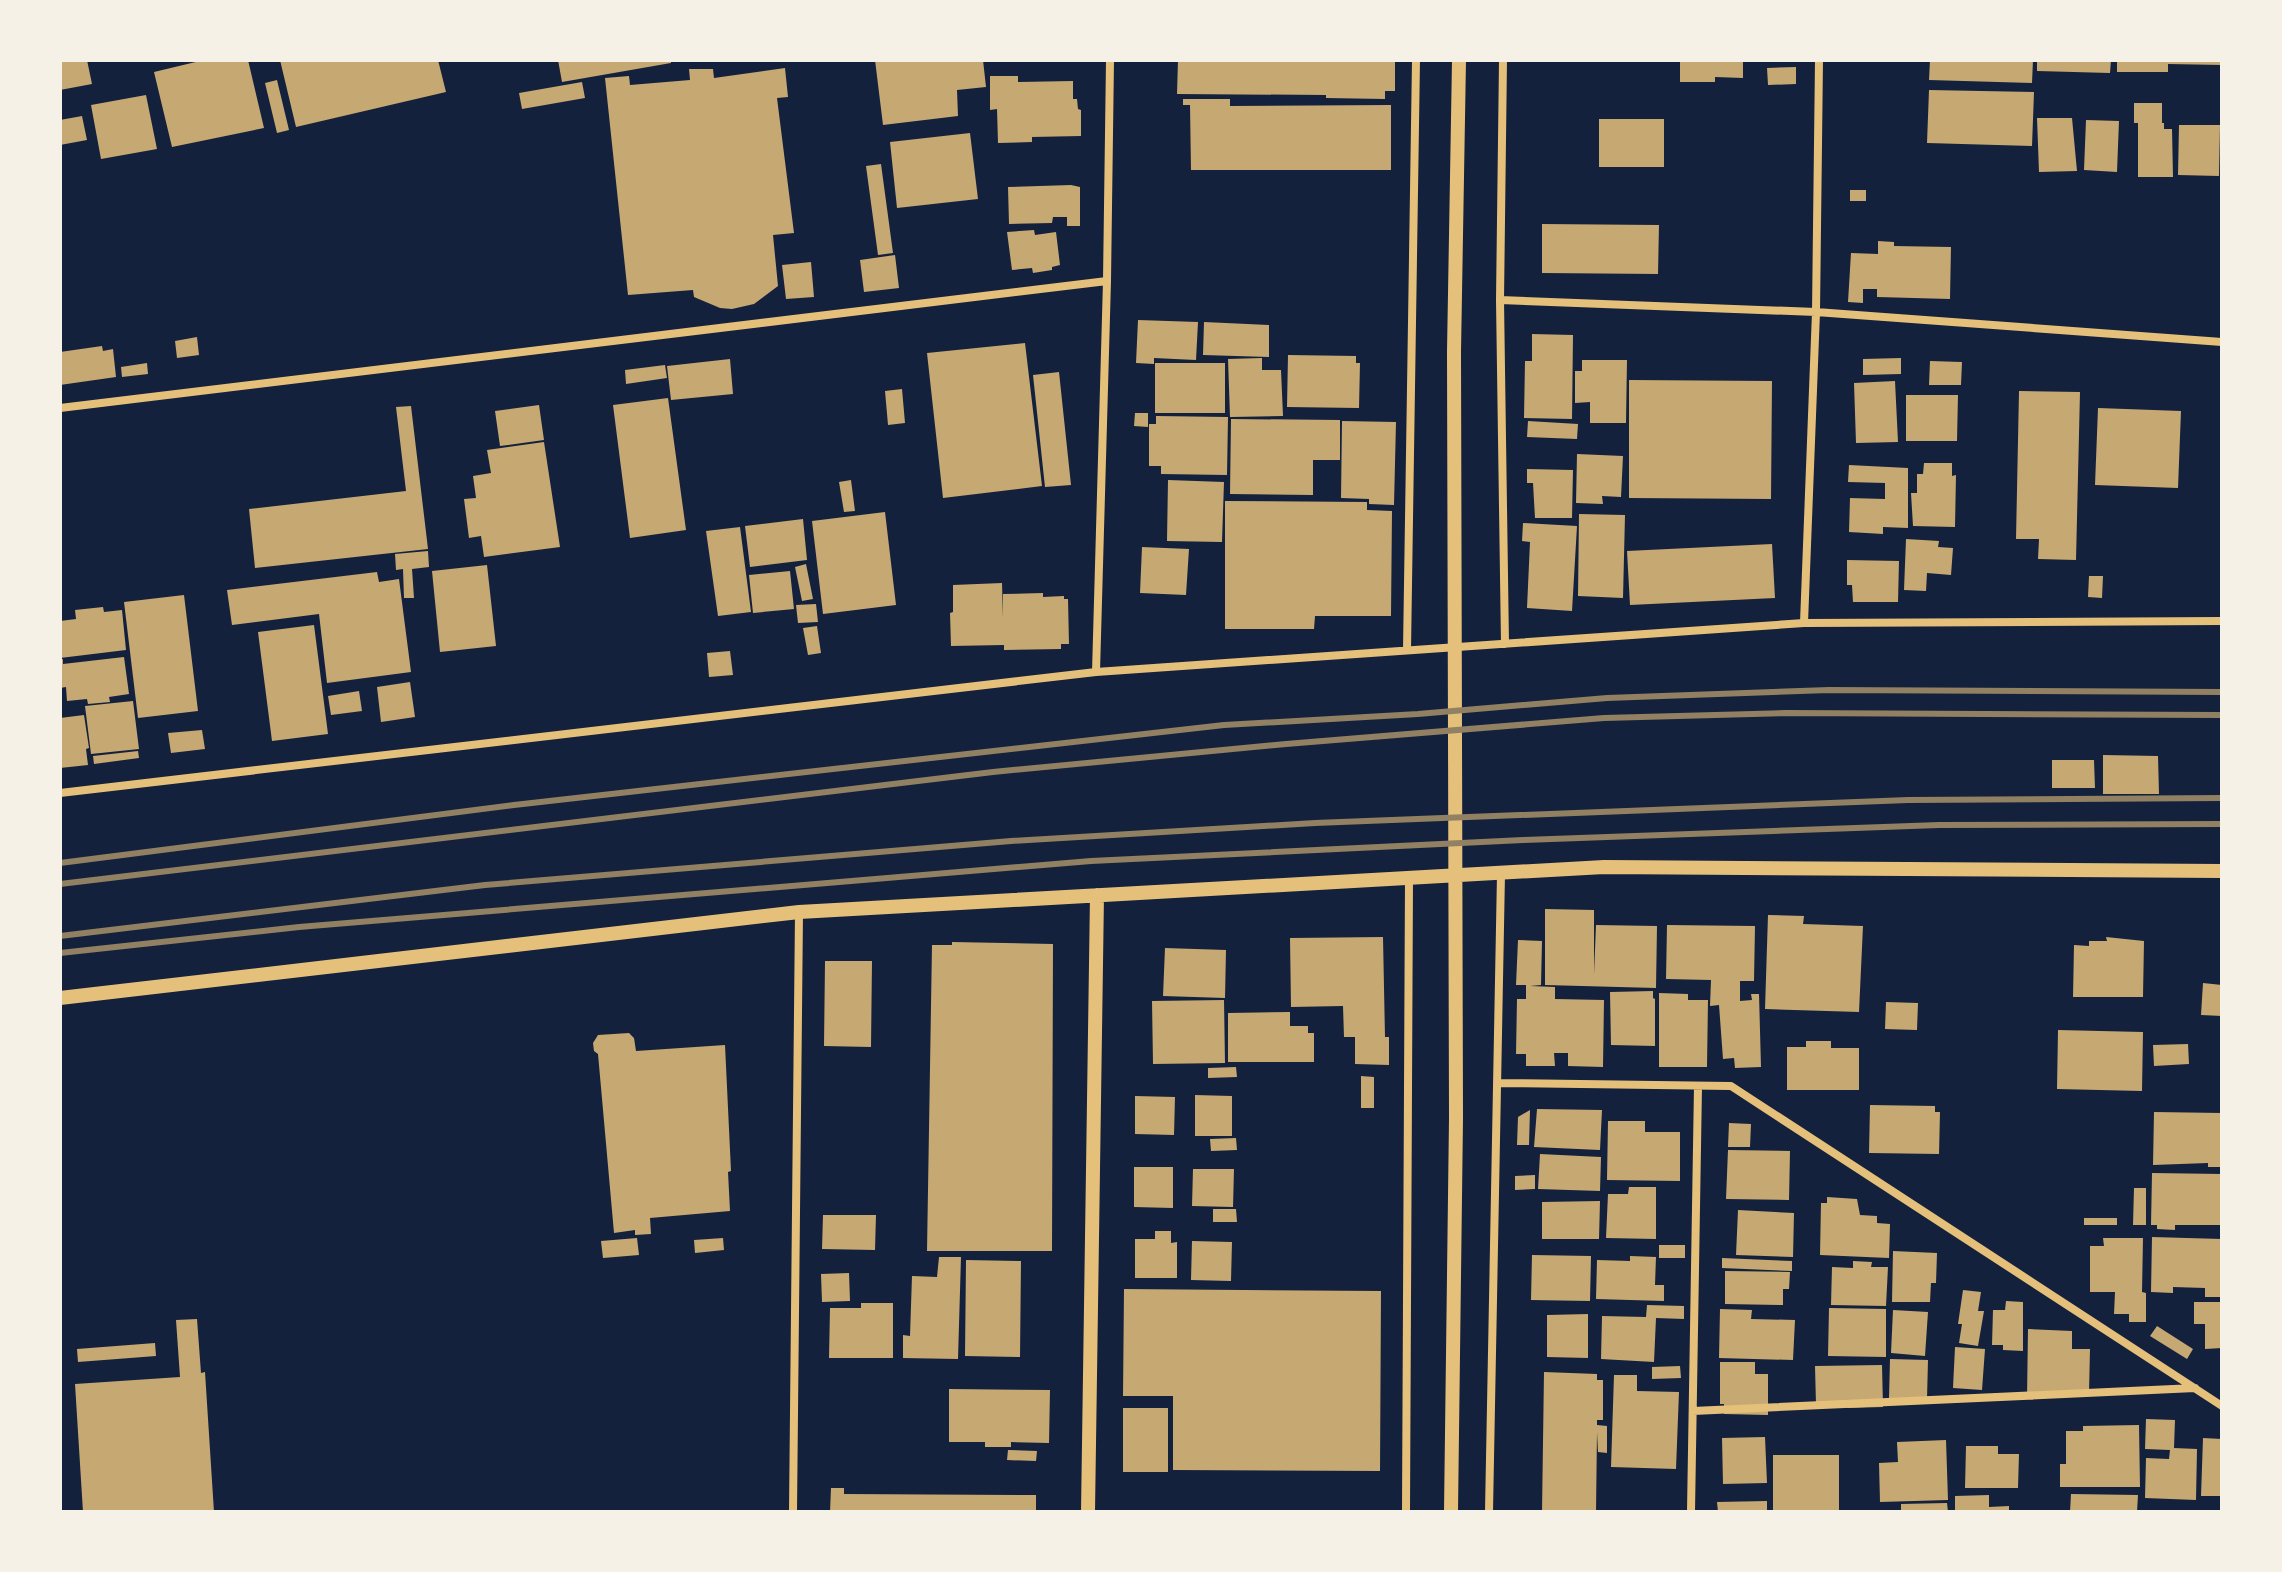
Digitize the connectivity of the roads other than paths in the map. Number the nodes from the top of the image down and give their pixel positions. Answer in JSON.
{"nodes":[{"id":1,"x":1110,"y":60,"type":"edge"},
{"id":2,"x":1416,"y":60,"type":"edge"},
{"id":3,"x":1459,"y":60,"type":"edge"},
{"id":4,"x":1503,"y":60,"type":"edge"},
{"id":5,"x":1819,"y":60,"type":"edge"},
{"id":6,"x":1107,"y":281,"type":"junction"},
{"id":7,"x":1500,"y":300,"type":"junction"},
{"id":8,"x":1816,"y":312,"type":"junction"},
{"id":9,"x":2222,"y":342,"type":"edge"},
{"id":10,"x":60,"y":408,"type":"edge"},
{"id":11,"x":2222,"y":621,"type":"edge"},
{"id":12,"x":1804,"y":623,"type":"junction"},
{"id":13,"x":1505,"y":644,"type":"junction"},
{"id":14,"x":1407,"y":650,"type":"junction"},
{"id":15,"x":1096,"y":672,"type":"junction"},
{"id":16,"x":60,"y":793,"type":"edge"},
{"id":17,"x":2222,"y":871,"type":"edge"},
{"id":18,"x":1501,"y":874,"type":"junction"},
{"id":19,"x":1409,"y":879,"type":"junction"},
{"id":20,"x":1097,"y":895,"type":"junction"},
{"id":21,"x":799,"y":912,"type":"junction"},
{"id":22,"x":60,"y":998,"type":"edge"},
{"id":23,"x":1497,"y":1083,"type":"junction"},
{"id":24,"x":1698,"y":1086,"type":"junction"},
{"id":25,"x":2195,"y":1388,"type":"junction"},
{"id":26,"x":2222,"y":1406,"type":"edge"},
{"id":27,"x":1693,"y":1411,"type":"junction"},
{"id":28,"x":793,"y":1512,"type":"edge"},
{"id":29,"x":1088,"y":1512,"type":"edge"},
{"id":30,"x":1406,"y":1512,"type":"edge"},
{"id":31,"x":1451,"y":1512,"type":"edge"},
{"id":32,"x":1489,"y":1512,"type":"edge"},
{"id":33,"x":1691,"y":1512,"type":"edge"}],
"edges":[{"from":1,"to":6,"type":"street"},
{"from":2,"to":14,"type":"street"},
{"from":3,"to":31,"type":"street"},
{"from":4,"to":7,"type":"street"},
{"from":5,"to":8,"type":"street"},
{"from":6,"to":10,"type":"street"},
{"from":6,"to":15,"type":"street"},
{"from":7,"to":8,"type":"street"},
{"from":7,"to":13,"type":"street"},
{"from":8,"to":9,"type":"street"},
{"from":8,"to":12,"type":"street"},
{"from":11,"to":12,"type":"street"},
{"from":12,"to":13,"type":"street"},
{"from":13,"to":14,"type":"street"},
{"from":14,"to":15,"type":"street"},
{"from":15,"to":16,"type":"street"},
{"from":17,"to":18,"type":"street"},
{"from":18,"to":19,"type":"street"},
{"from":18,"to":23,"type":"street"},
{"from":19,"to":20,"type":"street"},
{"from":19,"to":30,"type":"street"},
{"from":20,"to":21,"type":"street"},
{"from":20,"to":29,"type":"street"},
{"from":21,"to":22,"type":"street"},
{"from":21,"to":28,"type":"street"},
{"from":23,"to":24,"type":"street"},
{"from":23,"to":32,"type":"street"},
{"from":24,"to":25,"type":"street"},
{"from":24,"to":27,"type":"street"},
{"from":25,"to":26,"type":"street"},
{"from":25,"to":27,"type":"street"},
{"from":27,"to":33,"type":"street"}]}
